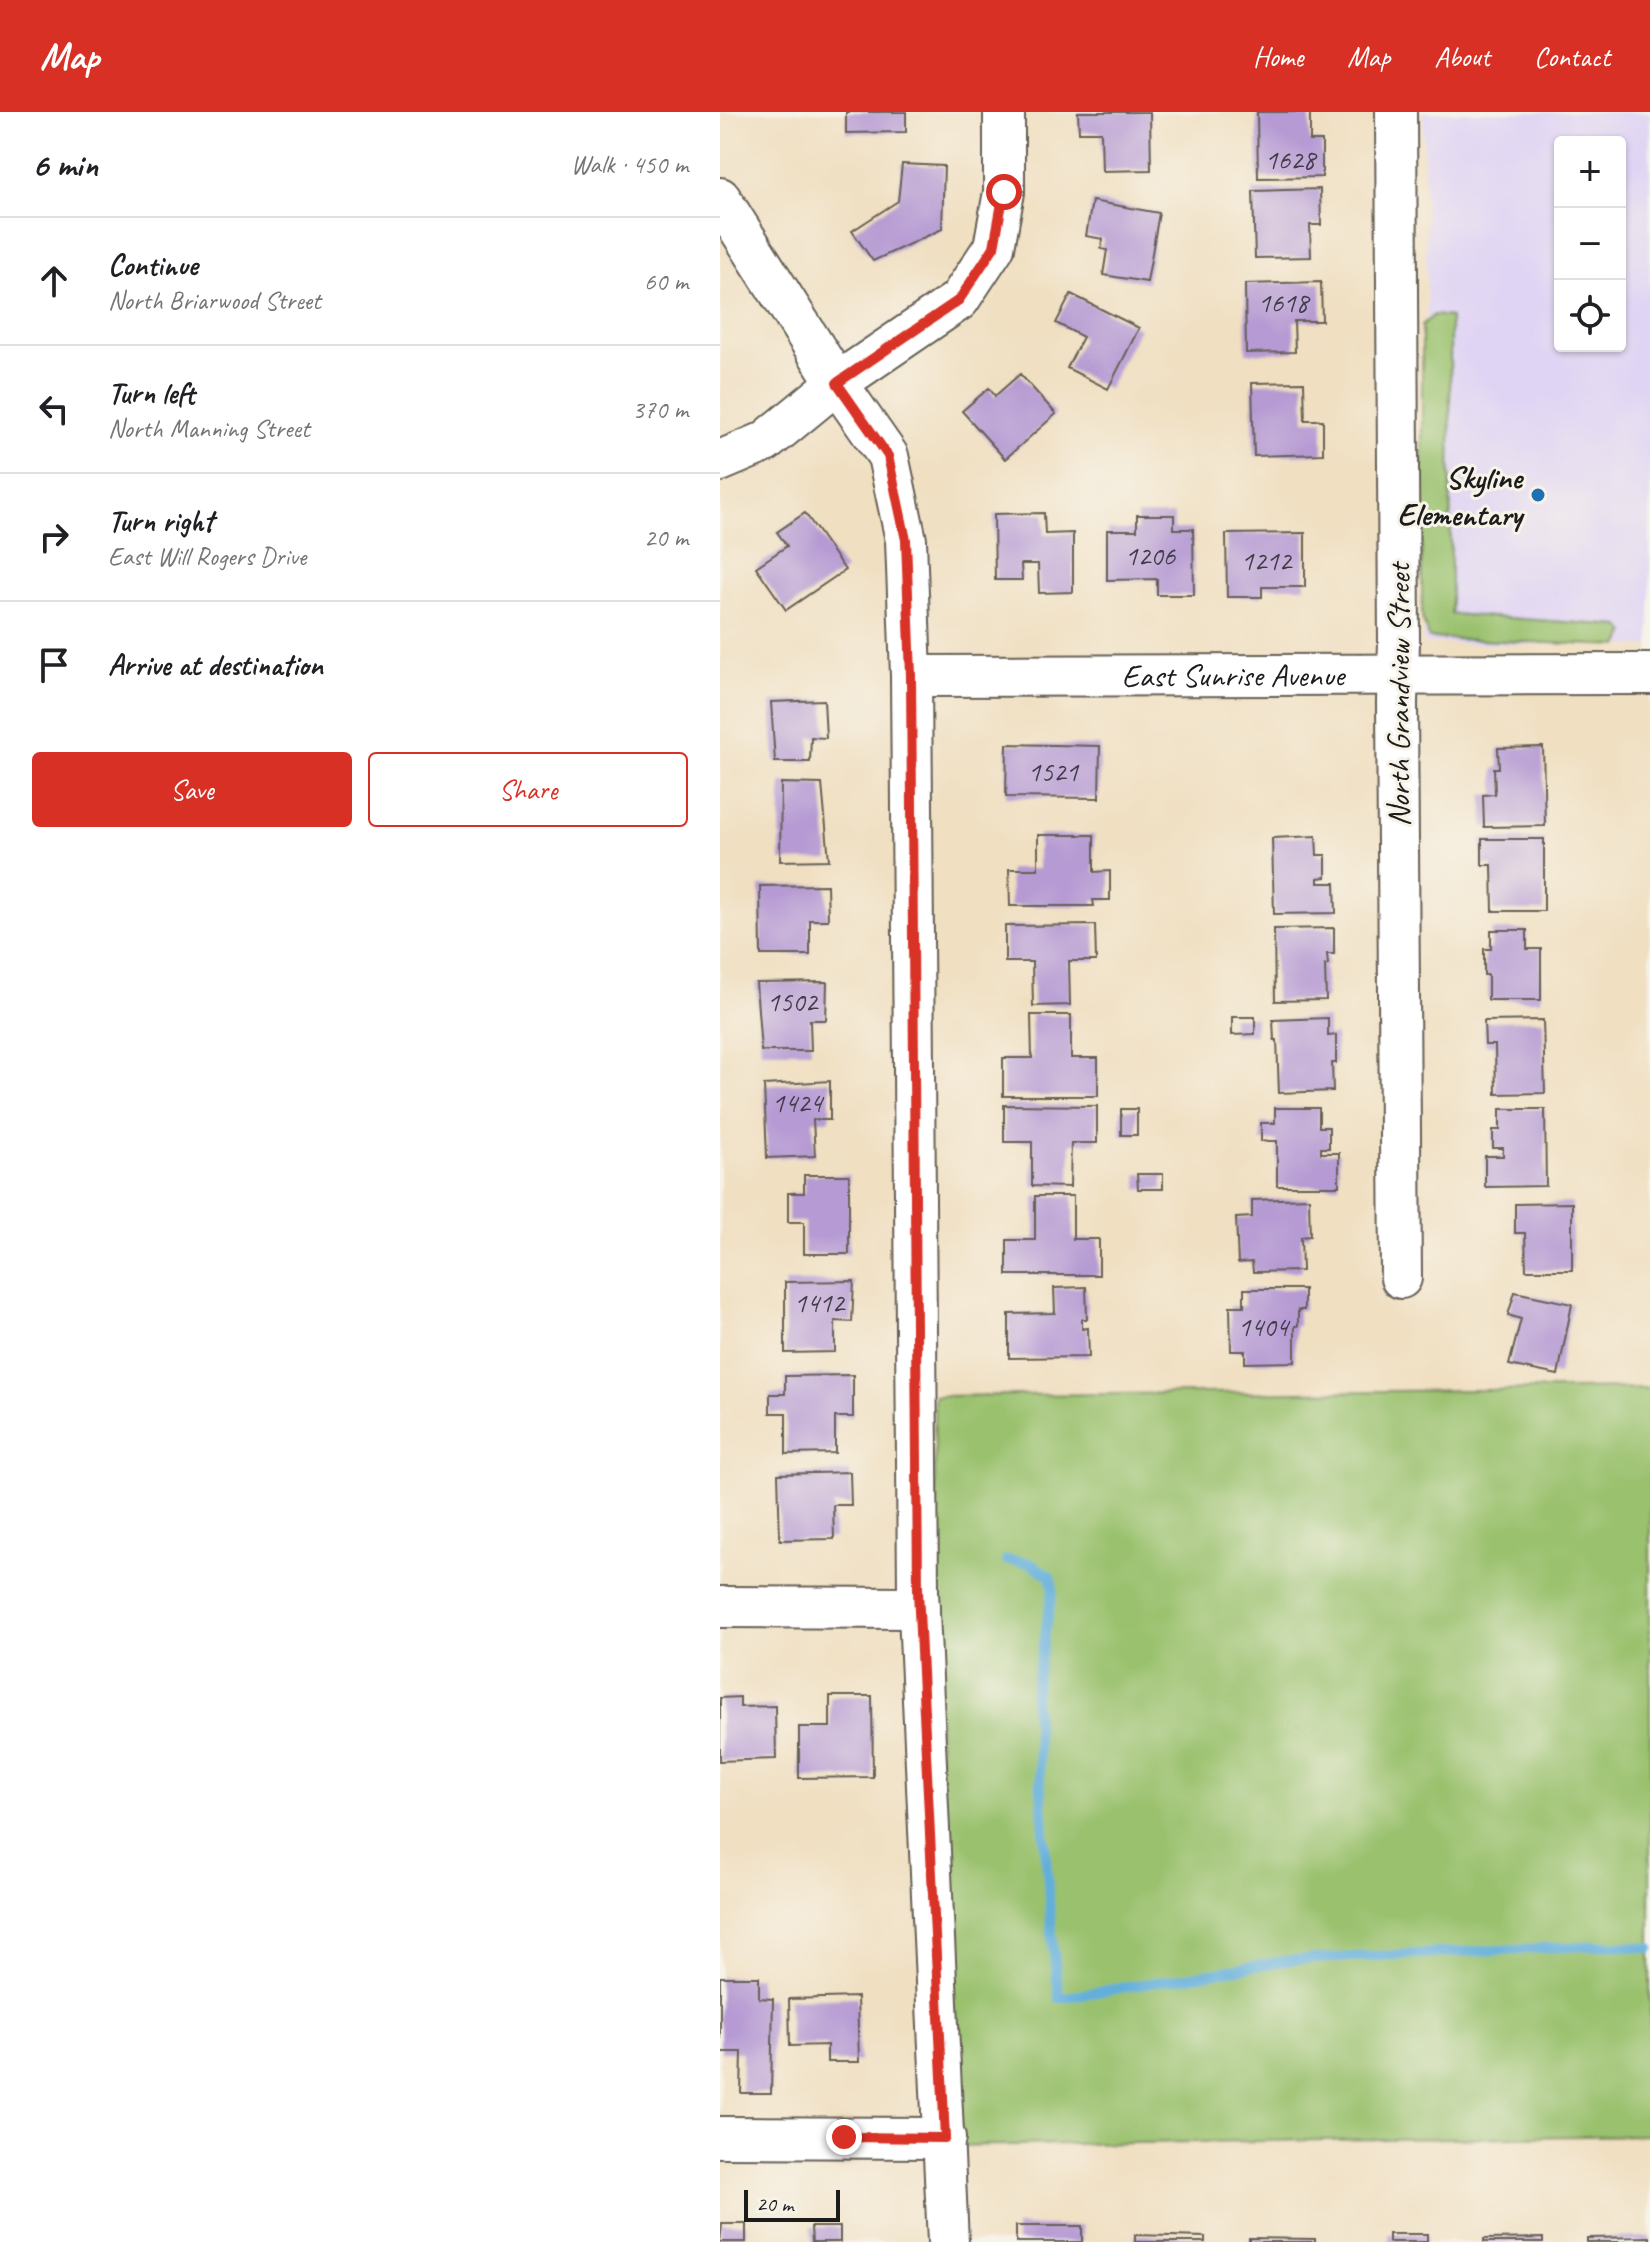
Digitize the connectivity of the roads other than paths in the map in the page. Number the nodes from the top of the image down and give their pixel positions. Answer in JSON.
{"nodes":[{"id":1,"x":1004,"y":112,"type":"edge"},
{"id":2,"x":1396,"y":112,"type":"edge"},
{"id":3,"x":720,"y":198,"type":"edge"},
{"id":4,"x":837,"y":383,"type":"junction"},
{"id":5,"x":720,"y":461,"type":"edge"},
{"id":6,"x":1398,"y":674,"type":"junction"},
{"id":7,"x":1650,"y":674,"type":"edge"},
{"id":8,"x":911,"y":676,"type":"junction"},
{"id":9,"x":1401,"y":1278,"type":"dead end"},
{"id":10,"x":720,"y":1607,"type":"edge"},
{"id":11,"x":919,"y":1608,"type":"junction"},
{"id":12,"x":720,"y":2137,"type":"edge"},
{"id":13,"x":945,"y":2138,"type":"junction"},
{"id":14,"x":948,"y":2242,"type":"edge"}],
"edges":[{"from":1,"to":4,"type":"street"},
{"from":2,"to":6,"type":"street","name":"North Grandview Street"},
{"from":3,"to":4,"type":"street"},
{"from":4,"to":5,"type":"street"},
{"from":4,"to":8,"type":"street"},
{"from":6,"to":7,"type":"street","name":"East Sunrise Avenue"},
{"from":6,"to":8,"type":"street","name":"East Sunrise Avenue"},
{"from":6,"to":9,"type":"street","name":"North Grandview Street"},
{"from":8,"to":11,"type":"street"},
{"from":10,"to":11,"type":"street"},
{"from":11,"to":13,"type":"street"},
{"from":12,"to":13,"type":"street"},
{"from":13,"to":14,"type":"street"}]}
